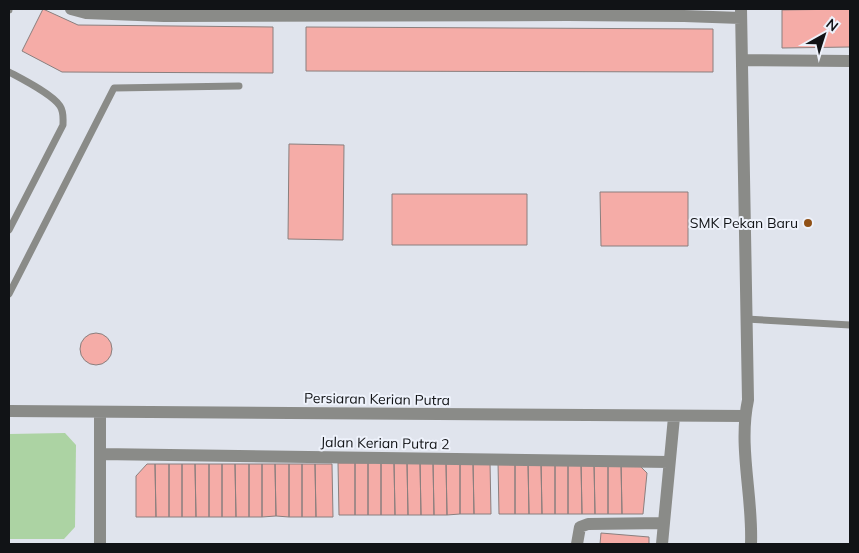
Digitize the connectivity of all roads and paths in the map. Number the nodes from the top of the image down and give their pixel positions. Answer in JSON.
{"nodes":[{"id":1,"x":73,"y":9,"type":"edge"},
{"id":2,"x":505,"y":12,"type":"edge"},
{"id":3,"x":568,"y":12,"type":"edge"},
{"id":4,"x":621,"y":12,"type":"edge"},
{"id":5,"x":684,"y":12,"type":"edge"},
{"id":6,"x":164,"y":13,"type":"edge"},
{"id":7,"x":741,"y":14,"type":"edge"},
{"id":8,"x":743,"y":60,"type":"junction"},
{"id":9,"x":850,"y":61,"type":"edge"},
{"id":10,"x":9,"y":72,"type":"edge"},
{"id":11,"x":239,"y":86,"type":"dead end"},
{"id":12,"x":9,"y":230,"type":"edge"},
{"id":13,"x":9,"y":294,"type":"edge"},
{"id":14,"x":746,"y":318,"type":"junction"},
{"id":15,"x":850,"y":325,"type":"edge"},
{"id":16,"x":9,"y":411,"type":"edge"},
{"id":17,"x":100,"y":412,"type":"junction"},
{"id":18,"x":744,"y":416,"type":"junction"},
{"id":19,"x":674,"y":417,"type":"junction"},
{"id":20,"x":100,"y":454,"type":"junction"},
{"id":21,"x":669,"y":462,"type":"junction"},
{"id":22,"x":664,"y":523,"type":"junction"},
{"id":23,"x":100,"y":544,"type":"edge"},
{"id":24,"x":577,"y":544,"type":"edge"},
{"id":25,"x":662,"y":544,"type":"edge"},
{"id":26,"x":751,"y":544,"type":"edge"}],
"edges":[{"from":1,"to":6,"type":"street"},
{"from":2,"to":3,"type":"street"},
{"from":2,"to":6,"type":"street"},
{"from":3,"to":4,"type":"street"},
{"from":4,"to":5,"type":"street"},
{"from":5,"to":7,"type":"street"},
{"from":7,"to":8,"type":"street"},
{"from":8,"to":9,"type":"street"},
{"from":8,"to":14,"type":"street"},
{"from":10,"to":12,"type":"lane"},
{"from":11,"to":13,"type":"lane"},
{"from":14,"to":15,"type":"lane"},
{"from":14,"to":18,"type":"street"},
{"from":16,"to":17,"type":"street","name":"Persiaran Kerian Putra"},
{"from":17,"to":19,"type":"street","name":"Persiaran Kerian Putra"},
{"from":17,"to":20,"type":"street"},
{"from":18,"to":19,"type":"street","name":"Persiaran Kerian Putra"},
{"from":18,"to":26,"type":"street"},
{"from":19,"to":21,"type":"street"},
{"from":20,"to":21,"type":"street","name":"Jalan Kerian Putra 2"},
{"from":20,"to":23,"type":"street"},
{"from":21,"to":22,"type":"street"},
{"from":22,"to":24,"type":"street"},
{"from":22,"to":25,"type":"street"}]}
